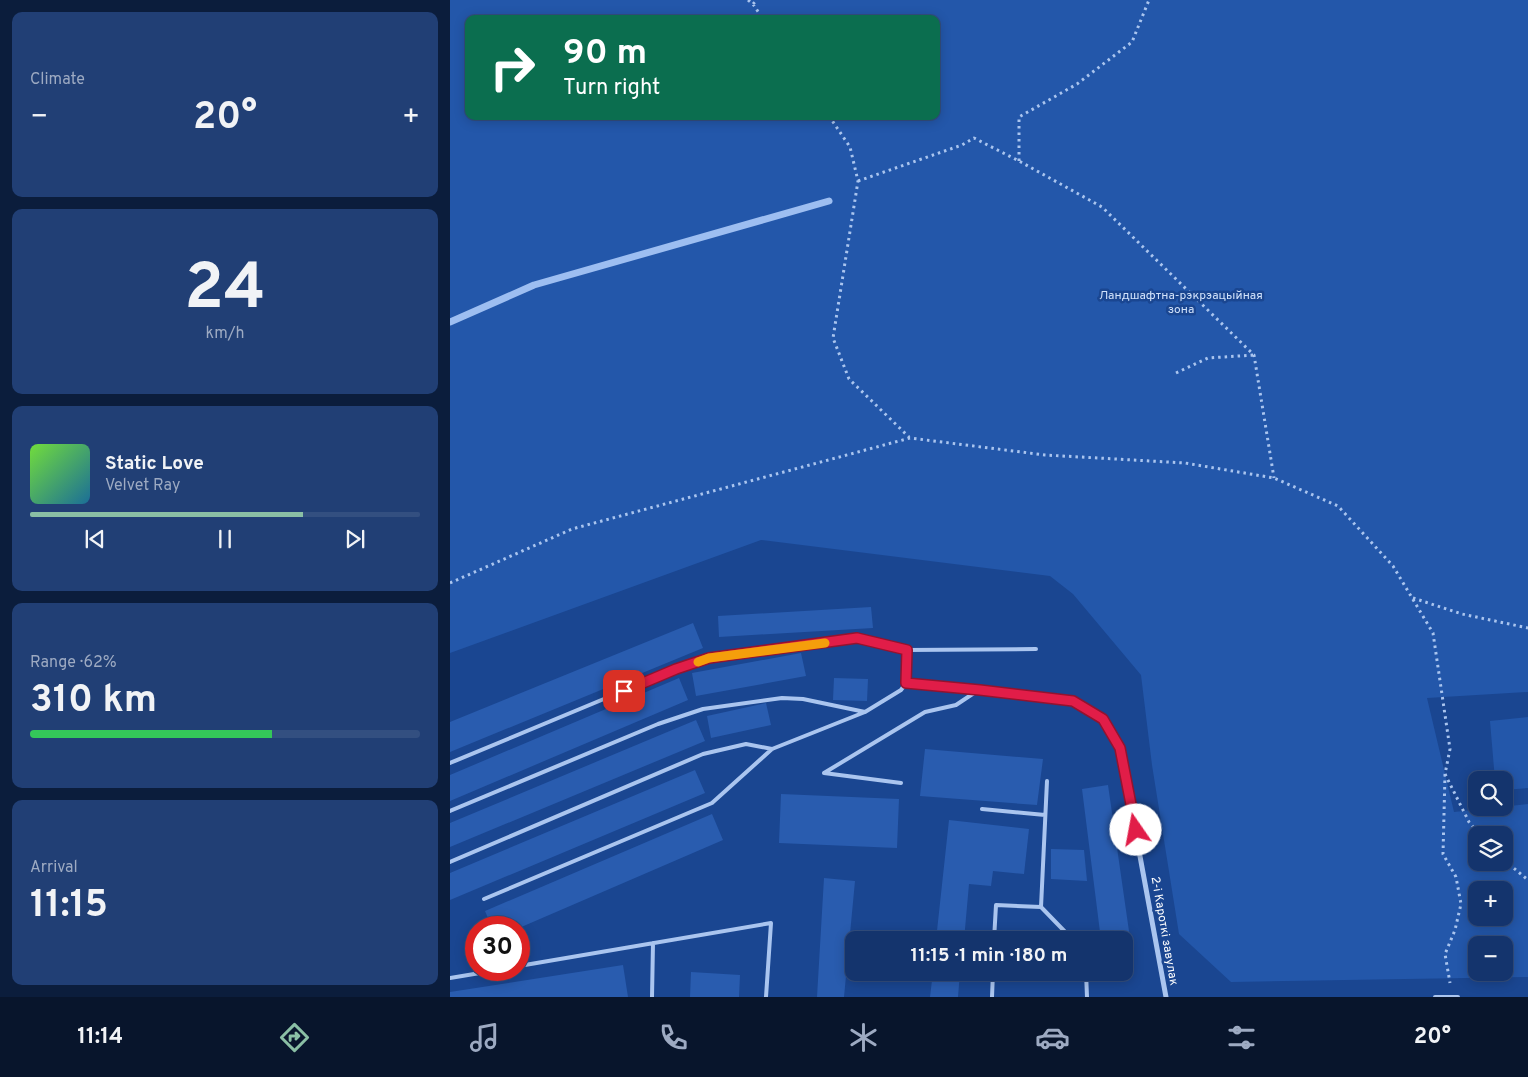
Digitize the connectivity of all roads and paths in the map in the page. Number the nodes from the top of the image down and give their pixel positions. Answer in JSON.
{"nodes":[{"id":1,"x":748,"y":0,"type":"edge"},
{"id":2,"x":757,"y":0,"type":"edge"},
{"id":3,"x":1150,"y":0,"type":"edge"},
{"id":4,"x":753,"y":4,"type":"junction"},
{"id":5,"x":760,"y":15,"type":"edge"},
{"id":6,"x":832,"y":120,"type":"edge"},
{"id":7,"x":1019,"y":161,"type":"junction"},
{"id":8,"x":858,"y":181,"type":"junction"},
{"id":9,"x":1254,"y":355,"type":"junction"},
{"id":10,"x":1176,"y":373,"type":"dead end"},
{"id":11,"x":910,"y":438,"type":"junction"},
{"id":12,"x":1274,"y":478,"type":"junction"},
{"id":13,"x":450,"y":583,"type":"edge"},
{"id":14,"x":1413,"y":598,"type":"junction"},
{"id":15,"x":1528,"y":628,"type":"edge"},
{"id":16,"x":1036,"y":649,"type":"dead end"},
{"id":17,"x":907,"y":650,"type":"junction"},
{"id":18,"x":906,"y":683,"type":"junction"},
{"id":19,"x":980,"y":690,"type":"junction"},
{"id":20,"x":866,"y":712,"type":"junction"},
{"id":21,"x":772,"y":749,"type":"junction"},
{"id":22,"x":450,"y":764,"type":"edge"},
{"id":23,"x":1445,"y":774,"type":"junction"},
{"id":24,"x":1047,"y":782,"type":"dead end"},
{"id":25,"x":901,"y":783,"type":"dead end"},
{"id":26,"x":982,"y":809,"type":"dead end"},
{"id":27,"x":450,"y":811,"type":"edge"},
{"id":28,"x":1045,"y":815,"type":"junction"},
{"id":29,"x":1472,"y":826,"type":"edge"},
{"id":30,"x":450,"y":862,"type":"edge"},
{"id":31,"x":1513,"y":868,"type":"edge"},
{"id":32,"x":1528,"y":880,"type":"edge"},
{"id":33,"x":484,"y":899,"type":"dead end"},
{"id":34,"x":1041,"y":907,"type":"junction"},
{"id":35,"x":995,"y":931,"type":"edge"},
{"id":36,"x":1064,"y":931,"type":"edge"},
{"id":37,"x":653,"y":943,"type":"junction"},
{"id":38,"x":530,"y":964,"type":"edge"},
{"id":39,"x":465,"y":976,"type":"edge"},
{"id":40,"x":450,"y":978,"type":"edge"},
{"id":41,"x":993,"y":981,"type":"edge"},
{"id":42,"x":1086,"y":981,"type":"edge"},
{"id":43,"x":1452,"y":996,"type":"edge"},
{"id":44,"x":652,"y":997,"type":"edge"},
{"id":45,"x":766,"y":997,"type":"edge"},
{"id":46,"x":992,"y":997,"type":"edge"},
{"id":47,"x":1087,"y":997,"type":"edge"},
{"id":48,"x":1166,"y":997,"type":"edge"},
{"id":49,"x":1435,"y":997,"type":"edge"},
{"id":50,"x":1458,"y":997,"type":"edge"}],
"edges":[{"from":1,"to":4,"type":"path"},
{"from":2,"to":4,"type":"path"},
{"from":3,"to":7,"type":"path"},
{"from":4,"to":5,"type":"path"},
{"from":6,"to":8,"type":"path"},
{"from":7,"to":8,"type":"path"},
{"from":7,"to":9,"type":"path"},
{"from":8,"to":11,"type":"path"},
{"from":9,"to":10,"type":"path"},
{"from":9,"to":12,"type":"path"},
{"from":11,"to":12,"type":"path"},
{"from":11,"to":13,"type":"path"},
{"from":12,"to":14,"type":"path"},
{"from":14,"to":15,"type":"path"},
{"from":14,"to":23,"type":"path"},
{"from":16,"to":17,"type":"lane"},
{"from":17,"to":18,"type":"lane"},
{"from":17,"to":22,"type":"lane"},
{"from":18,"to":19,"type":"street","name":"2-і Кароткі завулак"},
{"from":18,"to":20,"type":"lane"},
{"from":19,"to":25,"type":"lane"},
{"from":19,"to":48,"type":"street","name":"2-і Кароткі завулак"},
{"from":20,"to":21,"type":"lane"},
{"from":20,"to":27,"type":"lane"},
{"from":21,"to":30,"type":"lane"},
{"from":21,"to":33,"type":"lane"},
{"from":23,"to":29,"type":"path"},
{"from":23,"to":43,"type":"path"},
{"from":24,"to":28,"type":"lane"},
{"from":26,"to":28,"type":"lane"},
{"from":28,"to":34,"type":"lane"},
{"from":31,"to":32,"type":"path"},
{"from":34,"to":35,"type":"lane"},
{"from":34,"to":36,"type":"lane"},
{"from":37,"to":38,"type":"lane"},
{"from":37,"to":44,"type":"lane"},
{"from":37,"to":45,"type":"lane"},
{"from":39,"to":40,"type":"lane"},
{"from":41,"to":46,"type":"lane"},
{"from":42,"to":47,"type":"lane"},
{"from":43,"to":49,"type":"lane"},
{"from":43,"to":50,"type":"lane"}]}
